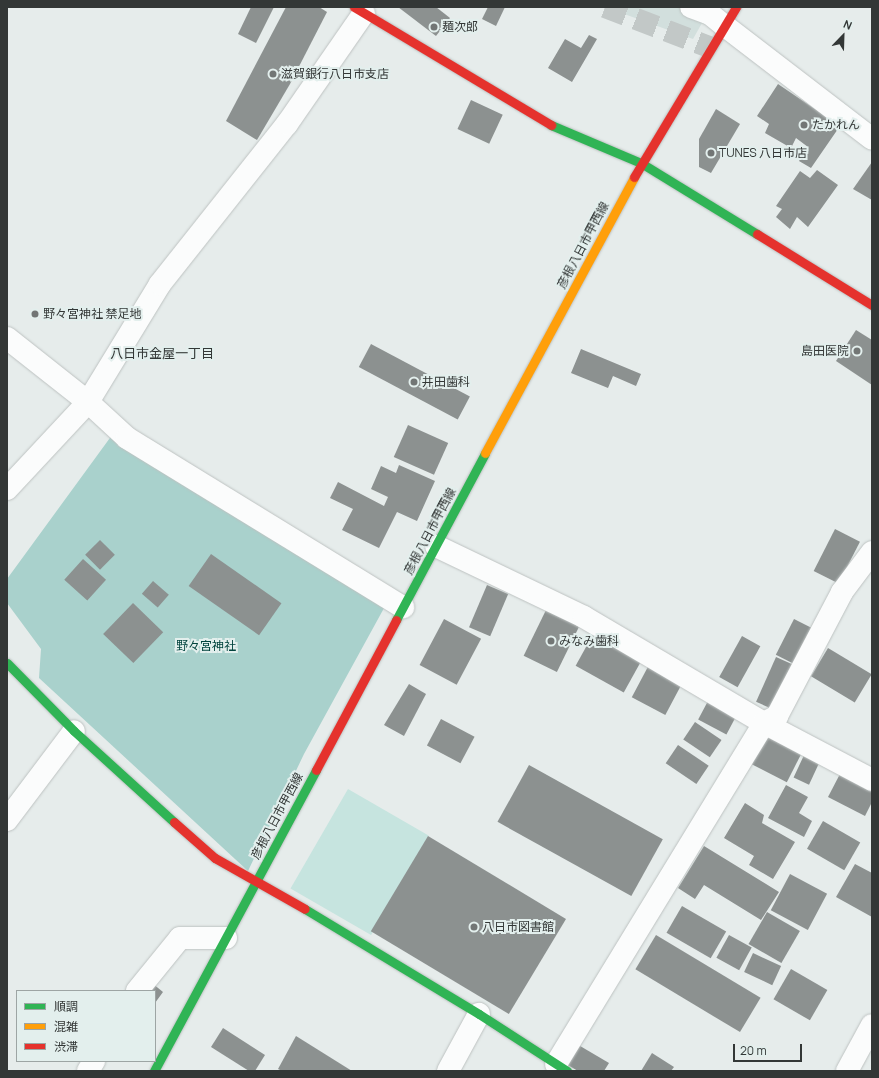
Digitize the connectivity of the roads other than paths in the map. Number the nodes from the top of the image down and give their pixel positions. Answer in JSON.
{"nodes":[{"id":1,"x":691,"y":7,"type":"edge"},
{"id":2,"x":736,"y":7,"type":"edge"},
{"id":3,"x":359,"y":10,"type":"edge"},
{"id":4,"x":725,"y":26,"type":"junction"},
{"id":5,"x":872,"y":139,"type":"edge"},
{"id":6,"x":641,"y":163,"type":"junction"},
{"id":7,"x":872,"y":304,"type":"edge"},
{"id":8,"x":7,"y":338,"type":"edge"},
{"id":9,"x":88,"y":402,"type":"junction"},
{"id":10,"x":7,"y":489,"type":"edge"},
{"id":11,"x":436,"y":546,"type":"junction"},
{"id":12,"x":872,"y":552,"type":"edge"},
{"id":13,"x":403,"y":607,"type":"junction"},
{"id":14,"x":7,"y":663,"type":"edge"},
{"id":15,"x":764,"y":723,"type":"junction"},
{"id":16,"x":74,"y":731,"type":"junction"},
{"id":17,"x":872,"y":780,"type":"edge"},
{"id":18,"x":7,"y":820,"type":"edge"},
{"id":19,"x":257,"y":880,"type":"junction"},
{"id":20,"x":226,"y":938,"type":"junction"},
{"id":21,"x":138,"y":990,"type":"edge"},
{"id":22,"x":478,"y":1014,"type":"junction"},
{"id":23,"x":872,"y":1025,"type":"edge"},
{"id":24,"x":93,"y":1062,"type":"edge"},
{"id":25,"x":562,"y":1068,"type":"edge"},
{"id":26,"x":88,"y":1071,"type":"edge"},
{"id":27,"x":154,"y":1071,"type":"edge"},
{"id":28,"x":448,"y":1071,"type":"edge"},
{"id":29,"x":847,"y":1071,"type":"edge"}],
"edges":[{"from":1,"to":4,"type":"street"},
{"from":2,"to":4,"type":"street","name":"彦根八日市甲西線"},
{"from":3,"to":6,"type":"street"},
{"from":3,"to":9,"type":"street"},
{"from":4,"to":5,"type":"street"},
{"from":4,"to":6,"type":"street","name":"彦根八日市甲西線"},
{"from":6,"to":7,"type":"street"},
{"from":6,"to":11,"type":"street","name":"彦根八日市甲西線"},
{"from":8,"to":9,"type":"street"},
{"from":9,"to":10,"type":"street"},
{"from":9,"to":13,"type":"street"},
{"from":11,"to":13,"type":"street","name":"彦根八日市甲西線"},
{"from":11,"to":15,"type":"street"},
{"from":12,"to":15,"type":"street"},
{"from":13,"to":19,"type":"street","name":"彦根八日市甲西線"},
{"from":14,"to":16,"type":"street"},
{"from":15,"to":17,"type":"street"},
{"from":15,"to":25,"type":"street"},
{"from":16,"to":18,"type":"street"},
{"from":16,"to":19,"type":"street"},
{"from":19,"to":20,"type":"street","name":"彦根八日市甲西線"},
{"from":19,"to":22,"type":"street"},
{"from":20,"to":21,"type":"street"},
{"from":20,"to":27,"type":"street","name":"彦根八日市甲西線"},
{"from":22,"to":25,"type":"street"},
{"from":22,"to":28,"type":"street"},
{"from":23,"to":29,"type":"street"},
{"from":24,"to":26,"type":"street"}]}
